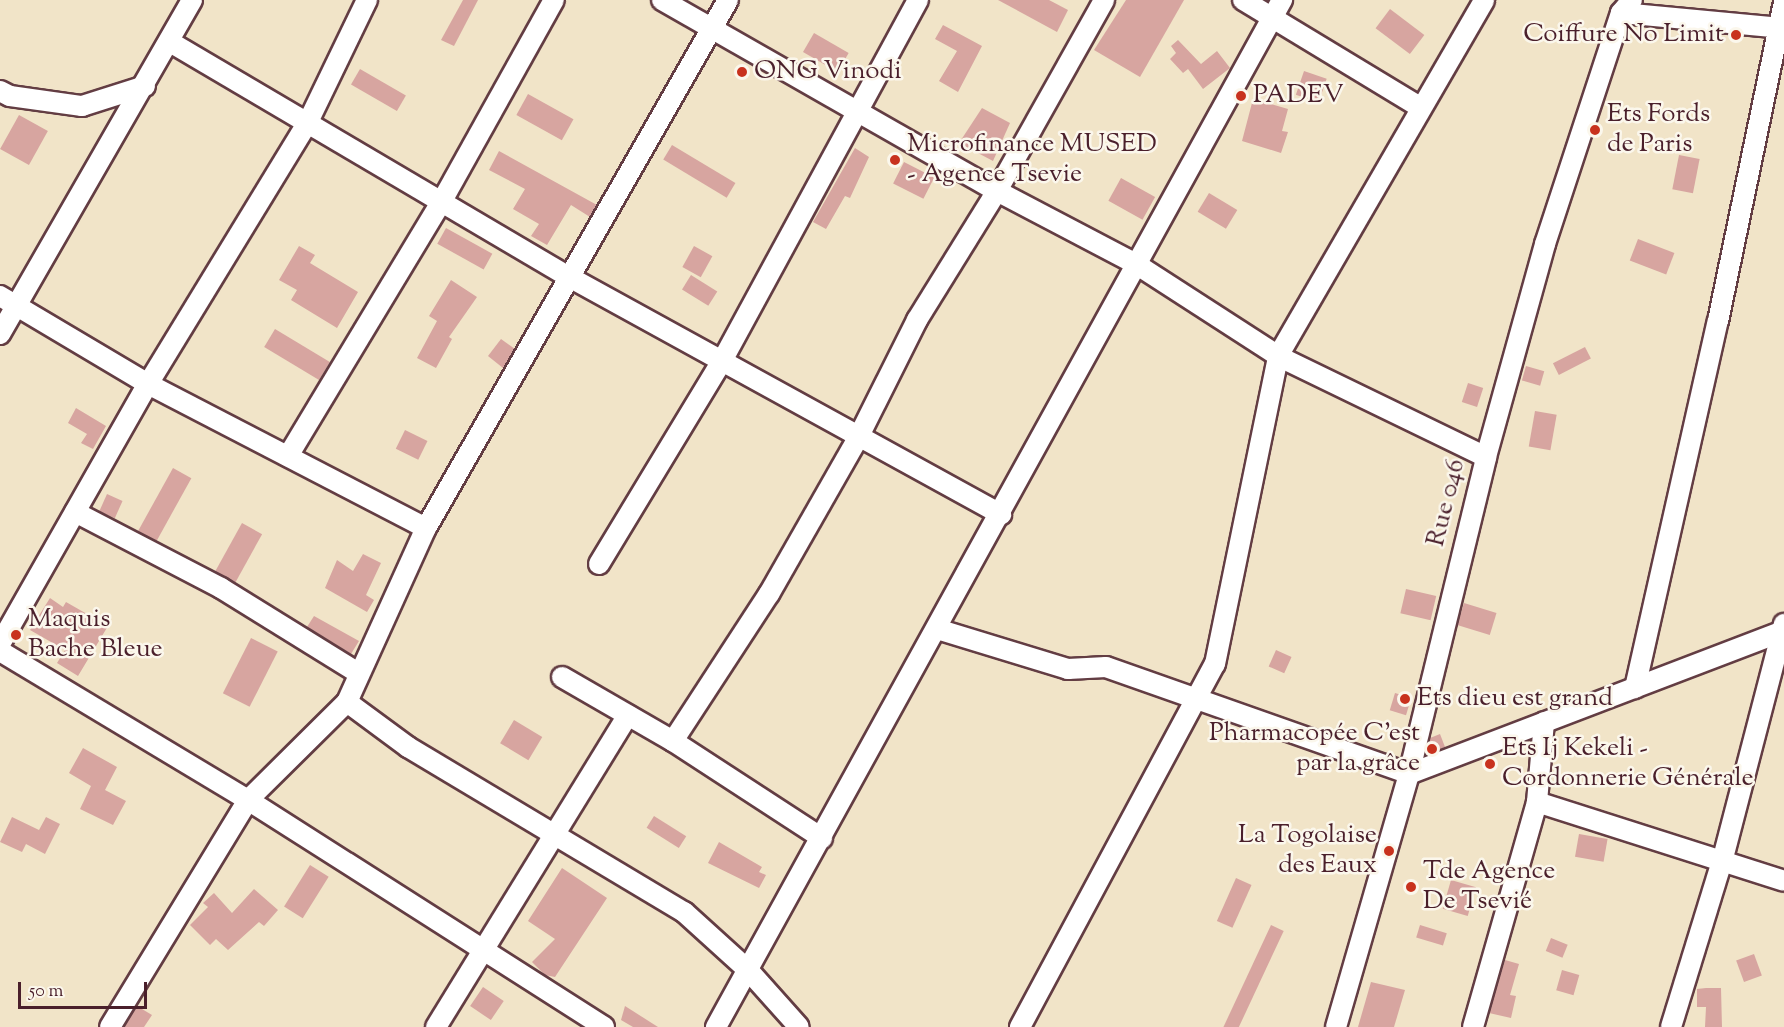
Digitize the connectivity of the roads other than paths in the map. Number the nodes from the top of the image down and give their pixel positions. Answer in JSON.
{"nodes":[{"id":1,"x":192,"y":0,"type":"edge"},
{"id":2,"x":367,"y":0,"type":"edge"},
{"id":3,"x":554,"y":0,"type":"edge"},
{"id":4,"x":662,"y":0,"type":"edge"},
{"id":5,"x":728,"y":0,"type":"edge"},
{"id":6,"x":918,"y":0,"type":"edge"},
{"id":7,"x":1104,"y":0,"type":"edge"},
{"id":8,"x":1243,"y":0,"type":"edge"},
{"id":9,"x":1282,"y":0,"type":"edge"},
{"id":10,"x":1484,"y":0,"type":"edge"},
{"id":11,"x":1784,"y":1,"type":"edge"},
{"id":12,"x":1626,"y":6,"type":"edge"},
{"id":13,"x":1272,"y":17,"type":"junction"},
{"id":14,"x":710,"y":28,"type":"junction"},
{"id":15,"x":1781,"y":28,"type":"edge"},
{"id":16,"x":170,"y":42,"type":"junction"},
{"id":17,"x":145,"y":86,"type":"junction"},
{"id":18,"x":0,"y":91,"type":"edge"},
{"id":19,"x":1420,"y":107,"type":"junction"},
{"id":20,"x":856,"y":111,"type":"junction"},
{"id":21,"x":308,"y":122,"type":"junction"},
{"id":22,"x":997,"y":191,"type":"junction"},
{"id":23,"x":442,"y":201,"type":"junction"},
{"id":24,"x":1136,"y":264,"type":"junction"},
{"id":25,"x":571,"y":279,"type":"junction"},
{"id":26,"x":8,"y":302,"type":"edge"},
{"id":27,"x":0,"y":333,"type":"edge"},
{"id":28,"x":1278,"y":356,"type":"junction"},
{"id":29,"x":722,"y":361,"type":"junction"},
{"id":30,"x":148,"y":384,"type":"junction"},
{"id":31,"x":859,"y":436,"type":"junction"},
{"id":32,"x":288,"y":456,"type":"junction"},
{"id":33,"x":1486,"y":457,"type":"junction"},
{"id":34,"x":75,"y":512,"type":"junction"},
{"id":35,"x":1001,"y":514,"type":"junction"},
{"id":36,"x":426,"y":528,"type":"junction"},
{"id":37,"x":599,"y":564,"type":"dead end"},
{"id":38,"x":937,"y":629,"type":"junction"},
{"id":39,"x":1783,"y":629,"type":"edge"},
{"id":40,"x":0,"y":644,"type":"edge"},
{"id":41,"x":0,"y":651,"type":"edge"},
{"id":42,"x":358,"y":674,"type":"junction"},
{"id":43,"x":562,"y":677,"type":"dead end"},
{"id":44,"x":1635,"y":688,"type":"junction"},
{"id":45,"x":1195,"y":701,"type":"junction"},
{"id":46,"x":348,"y":702,"type":"junction"},
{"id":47,"x":628,"y":715,"type":"junction"},
{"id":48,"x":1544,"y":722,"type":"junction"},
{"id":49,"x":673,"y":741,"type":"junction"},
{"id":50,"x":1409,"y":774,"type":"junction"},
{"id":51,"x":248,"y":800,"type":"junction"},
{"id":52,"x":1537,"y":802,"type":"junction"},
{"id":53,"x":556,"y":833,"type":"junction"},
{"id":54,"x":822,"y":838,"type":"junction"},
{"id":55,"x":1723,"y":858,"type":"junction"},
{"id":56,"x":1784,"y":881,"type":"edge"},
{"id":57,"x":482,"y":949,"type":"junction"},
{"id":58,"x":748,"y":970,"type":"junction"},
{"id":59,"x":111,"y":1027,"type":"edge"},
{"id":60,"x":436,"y":1027,"type":"edge"},
{"id":61,"x":604,"y":1027,"type":"edge"},
{"id":62,"x":716,"y":1027,"type":"edge"},
{"id":63,"x":799,"y":1027,"type":"edge"},
{"id":64,"x":1020,"y":1027,"type":"edge"},
{"id":65,"x":1336,"y":1027,"type":"edge"},
{"id":66,"x":1473,"y":1027,"type":"edge"},
{"id":67,"x":1671,"y":1027,"type":"edge"}],
"edges":[{"from":1,"to":16,"type":"street"},
{"from":2,"to":21,"type":"street"},
{"from":3,"to":23,"type":"street"},
{"from":4,"to":14,"type":"street"},
{"from":5,"to":14,"type":"street"},
{"from":6,"to":20,"type":"street"},
{"from":7,"to":22,"type":"street"},
{"from":8,"to":13,"type":"street"},
{"from":9,"to":13,"type":"street"},
{"from":10,"to":19,"type":"street"},
{"from":11,"to":15,"type":"street"},
{"from":12,"to":15,"type":"street"},
{"from":12,"to":33,"type":"street","name":"Rue 046","number":"Rue 046"},
{"from":13,"to":19,"type":"street"},
{"from":13,"to":24,"type":"street"},
{"from":14,"to":20,"type":"street"},
{"from":14,"to":25,"type":"street"},
{"from":15,"to":44,"type":"street"},
{"from":16,"to":17,"type":"street"},
{"from":16,"to":21,"type":"street"},
{"from":17,"to":18,"type":"street"},
{"from":17,"to":26,"type":"street"},
{"from":19,"to":28,"type":"street"},
{"from":20,"to":22,"type":"street"},
{"from":20,"to":29,"type":"street"},
{"from":21,"to":23,"type":"street"},
{"from":21,"to":30,"type":"street"},
{"from":22,"to":24,"type":"street"},
{"from":22,"to":31,"type":"street"},
{"from":23,"to":25,"type":"street"},
{"from":23,"to":32,"type":"street"},
{"from":24,"to":28,"type":"street"},
{"from":24,"to":35,"type":"street"},
{"from":25,"to":29,"type":"street"},
{"from":25,"to":36,"type":"street"},
{"from":26,"to":27,"type":"street"},
{"from":26,"to":30,"type":"street"},
{"from":28,"to":33,"type":"street"},
{"from":28,"to":45,"type":"street"},
{"from":29,"to":31,"type":"street"},
{"from":29,"to":37,"type":"street"},
{"from":30,"to":32,"type":"street"},
{"from":30,"to":34,"type":"street"},
{"from":31,"to":35,"type":"street"},
{"from":31,"to":49,"type":"street"},
{"from":32,"to":36,"type":"street"},
{"from":33,"to":50,"type":"street","name":"Rue 046","number":"Rue 046"},
{"from":34,"to":40,"type":"street"},
{"from":34,"to":42,"type":"street"},
{"from":35,"to":38,"type":"street"},
{"from":36,"to":42,"type":"street"},
{"from":38,"to":45,"type":"street"},
{"from":38,"to":54,"type":"street"},
{"from":39,"to":44,"type":"street"},
{"from":39,"to":55,"type":"street"},
{"from":41,"to":51,"type":"street"},
{"from":42,"to":46,"type":"street"},
{"from":43,"to":47,"type":"street"},
{"from":44,"to":48,"type":"street"},
{"from":45,"to":50,"type":"street"},
{"from":45,"to":64,"type":"street"},
{"from":46,"to":51,"type":"street"},
{"from":46,"to":53,"type":"street"},
{"from":47,"to":49,"type":"street"},
{"from":47,"to":53,"type":"street"},
{"from":48,"to":50,"type":"street"},
{"from":48,"to":52,"type":"street"},
{"from":49,"to":54,"type":"street"},
{"from":50,"to":65,"type":"street","name":"Rue 046","number":"Rue 046"},
{"from":51,"to":57,"type":"street"},
{"from":51,"to":59,"type":"street"},
{"from":52,"to":55,"type":"street"},
{"from":52,"to":66,"type":"street"},
{"from":53,"to":57,"type":"street"},
{"from":53,"to":58,"type":"street"},
{"from":54,"to":58,"type":"street"},
{"from":55,"to":56,"type":"street"},
{"from":55,"to":67,"type":"street"},
{"from":57,"to":60,"type":"street"},
{"from":57,"to":61,"type":"street"},
{"from":58,"to":62,"type":"street"},
{"from":58,"to":63,"type":"street"}]}
